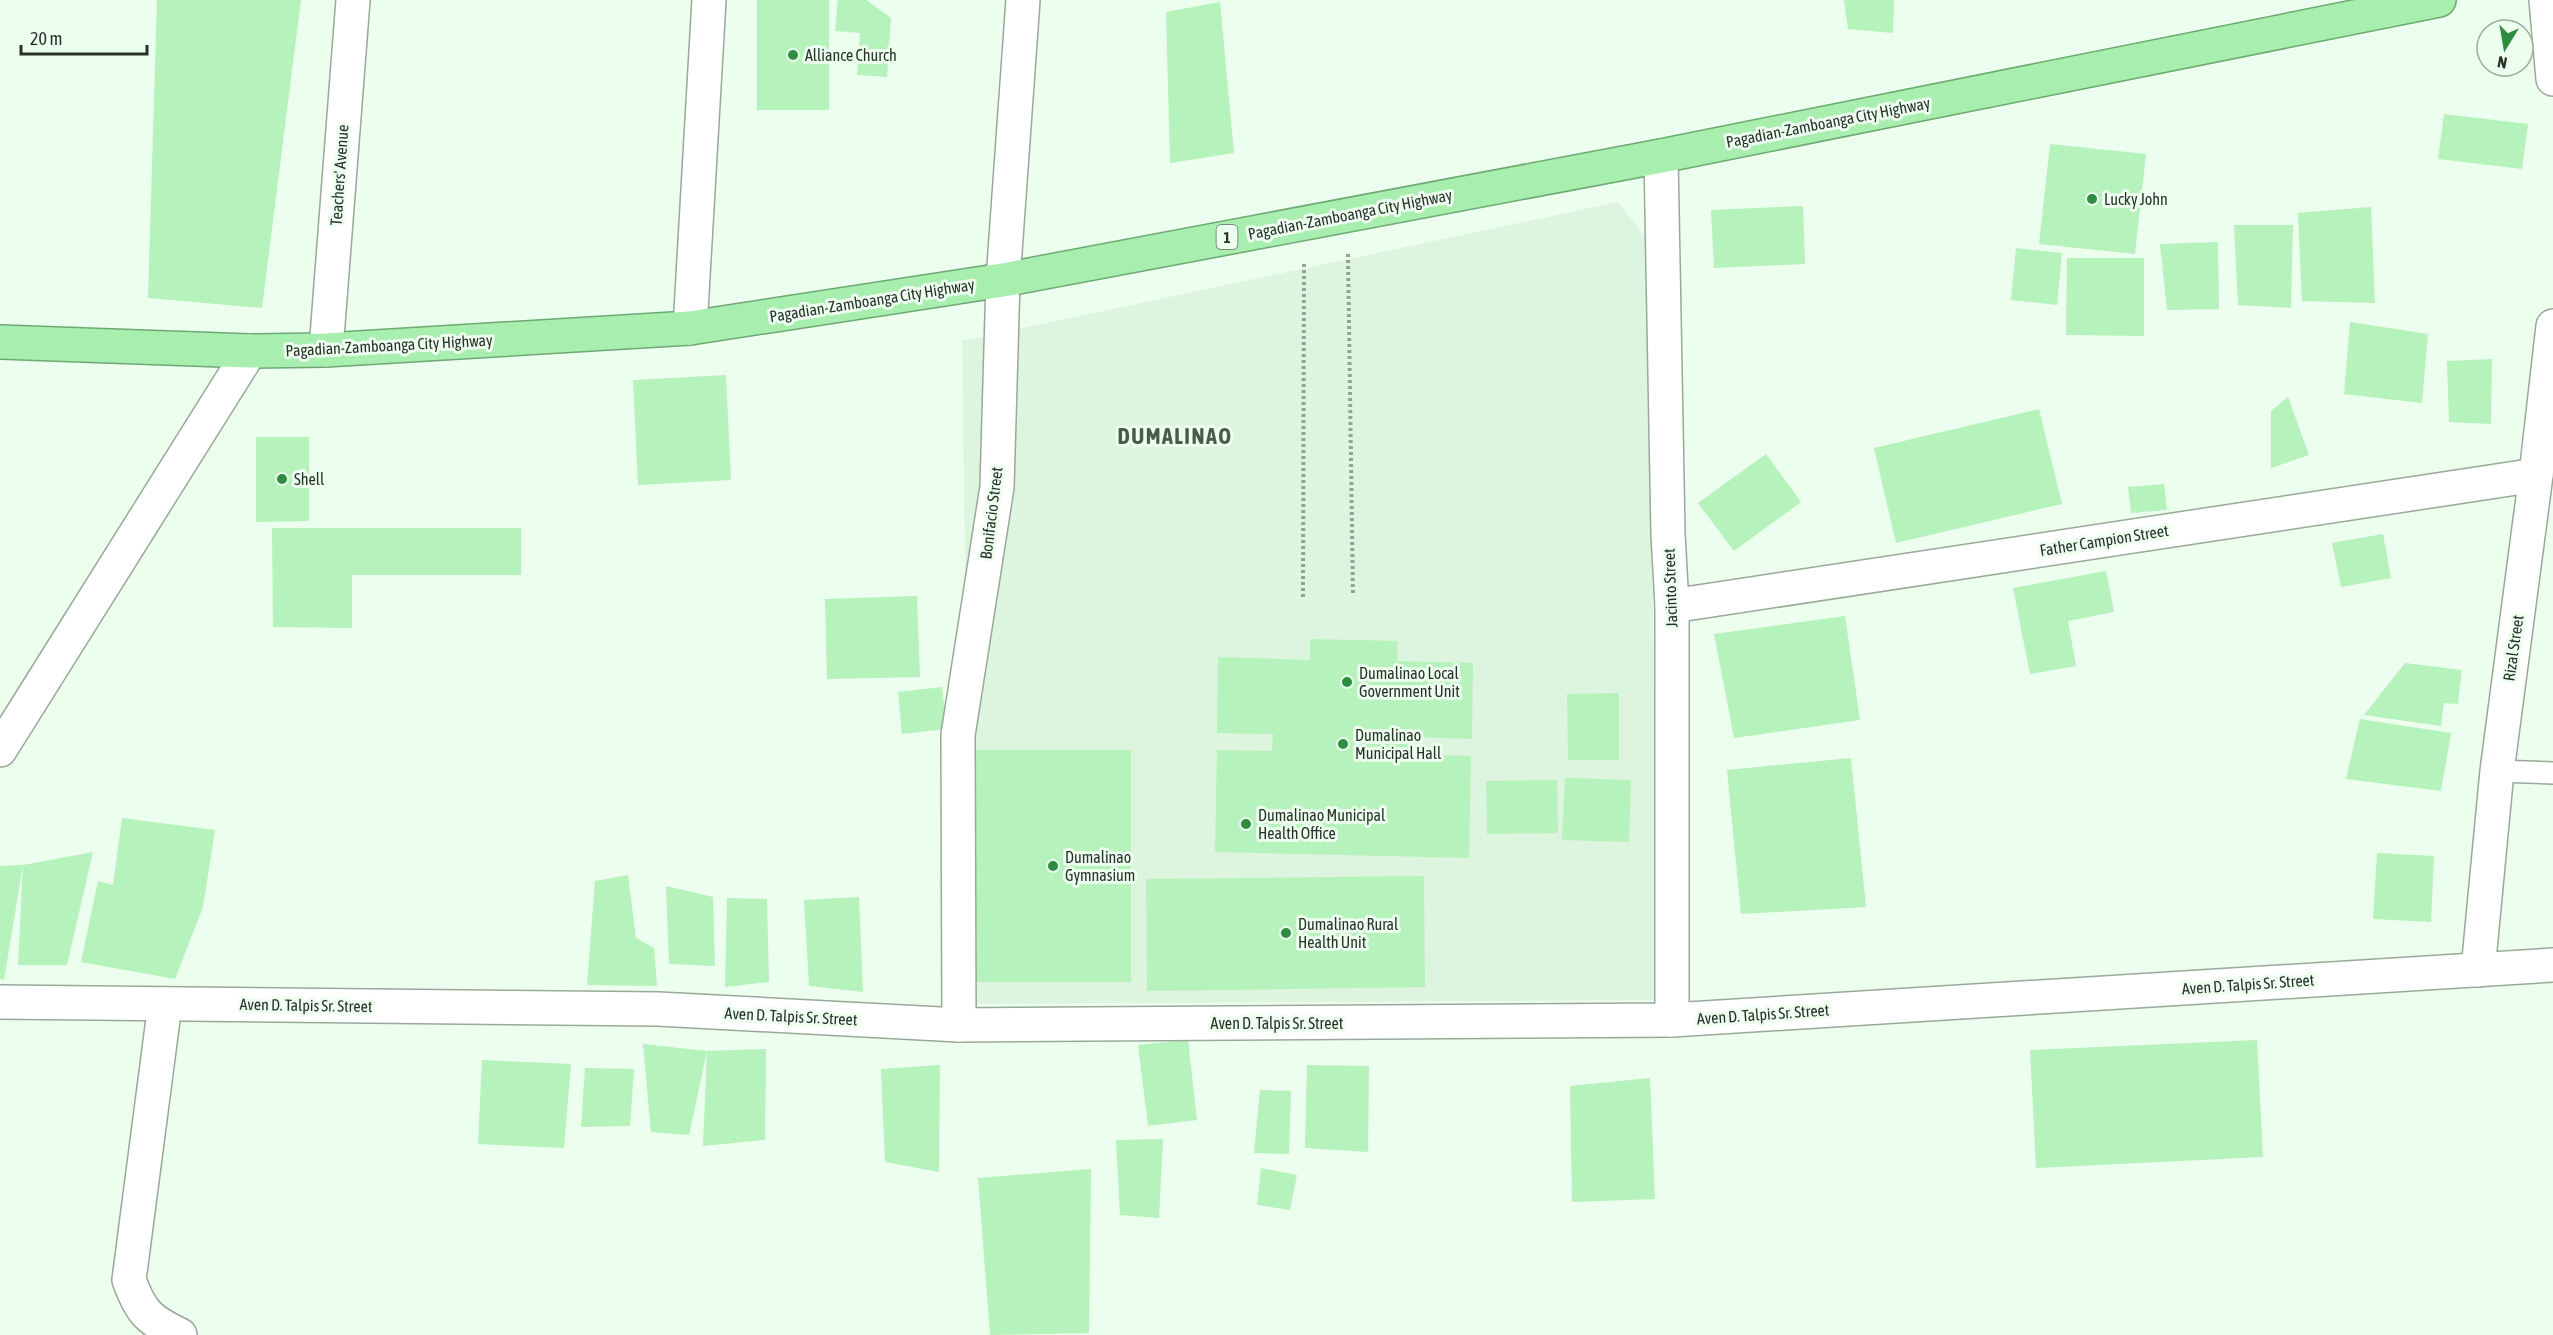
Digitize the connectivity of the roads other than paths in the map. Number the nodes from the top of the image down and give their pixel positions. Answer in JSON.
{"nodes":[{"id":1,"x":353,"y":0,"type":"edge"},
{"id":2,"x":709,"y":0,"type":"edge"},
{"id":3,"x":1023,"y":0,"type":"edge"},
{"id":4,"x":2439,"y":0,"type":"edge"},
{"id":5,"x":2546,"y":0,"type":"edge"},
{"id":6,"x":2553,"y":79,"type":"edge"},
{"id":7,"x":1661,"y":156,"type":"junction"},
{"id":8,"x":1003,"y":280,"type":"junction"},
{"id":9,"x":2553,"y":326,"type":"edge"},
{"id":10,"x":690,"y":328,"type":"junction"},
{"id":11,"x":0,"y":342,"type":"edge"},
{"id":12,"x":326,"y":350,"type":"junction"},
{"id":13,"x":250,"y":351,"type":"junction"},
{"id":14,"x":2546,"y":442,"type":"edge"},
{"id":15,"x":2536,"y":474,"type":"junction"},
{"id":16,"x":1672,"y":606,"type":"junction"},
{"id":17,"x":0,"y":750,"type":"edge"},
{"id":18,"x":2497,"y":771,"type":"junction"},
{"id":19,"x":2553,"y":773,"type":"edge"},
{"id":20,"x":2553,"y":965,"type":"edge"},
{"id":21,"x":2478,"y":970,"type":"junction"},
{"id":22,"x":0,"y":1002,"type":"edge"},
{"id":23,"x":165,"y":1004,"type":"junction"},
{"id":24,"x":1672,"y":1020,"type":"junction"},
{"id":25,"x":959,"y":1025,"type":"junction"},
{"id":26,"x":180,"y":1335,"type":"edge"}],
"edges":[{"from":1,"to":12,"type":"street","name":"Teachers' Avenue"},
{"from":2,"to":10,"type":"street"},
{"from":3,"to":8,"type":"street","name":"Bonifacio Street"},
{"from":4,"to":7,"type":"highway","name":"Pagadian-Zamboanga City Highway","number":"1"},
{"from":5,"to":6,"type":"street"},
{"from":7,"to":8,"type":"highway","name":"Pagadian-Zamboanga City Highway","number":"1"},
{"from":7,"to":16,"type":"street","name":"Jacinto Street"},
{"from":8,"to":10,"type":"highway","name":"Pagadian-Zamboanga City Highway","number":"1"},
{"from":8,"to":25,"type":"street","name":"Bonifacio Street"},
{"from":9,"to":14,"type":"street","name":"Rizal Street"},
{"from":10,"to":12,"type":"highway","name":"Pagadian-Zamboanga City Highway","number":"1"},
{"from":11,"to":13,"type":"highway","name":"Pagadian-Zamboanga City Highway","number":"1"},
{"from":12,"to":13,"type":"highway","name":"Pagadian-Zamboanga City Highway","number":"1"},
{"from":13,"to":17,"type":"street"},
{"from":14,"to":15,"type":"street","name":"Rizal Street"},
{"from":15,"to":16,"type":"street","name":"Father Campion Street"},
{"from":15,"to":18,"type":"street","name":"Rizal Street"},
{"from":16,"to":24,"type":"street","name":"Jacinto Street"},
{"from":18,"to":19,"type":"lane"},
{"from":18,"to":21,"type":"street","name":"Rizal Street"},
{"from":20,"to":21,"type":"street","name":"Aven D. Talpis Sr. Street"},
{"from":21,"to":24,"type":"street","name":"Aven D. Talpis Sr. Street"},
{"from":22,"to":23,"type":"street","name":"Aven D. Talpis Sr. Street"},
{"from":23,"to":25,"type":"street","name":"Aven D. Talpis Sr. Street"},
{"from":23,"to":26,"type":"street"},
{"from":24,"to":25,"type":"street","name":"Aven D. Talpis Sr. Street"}]}
